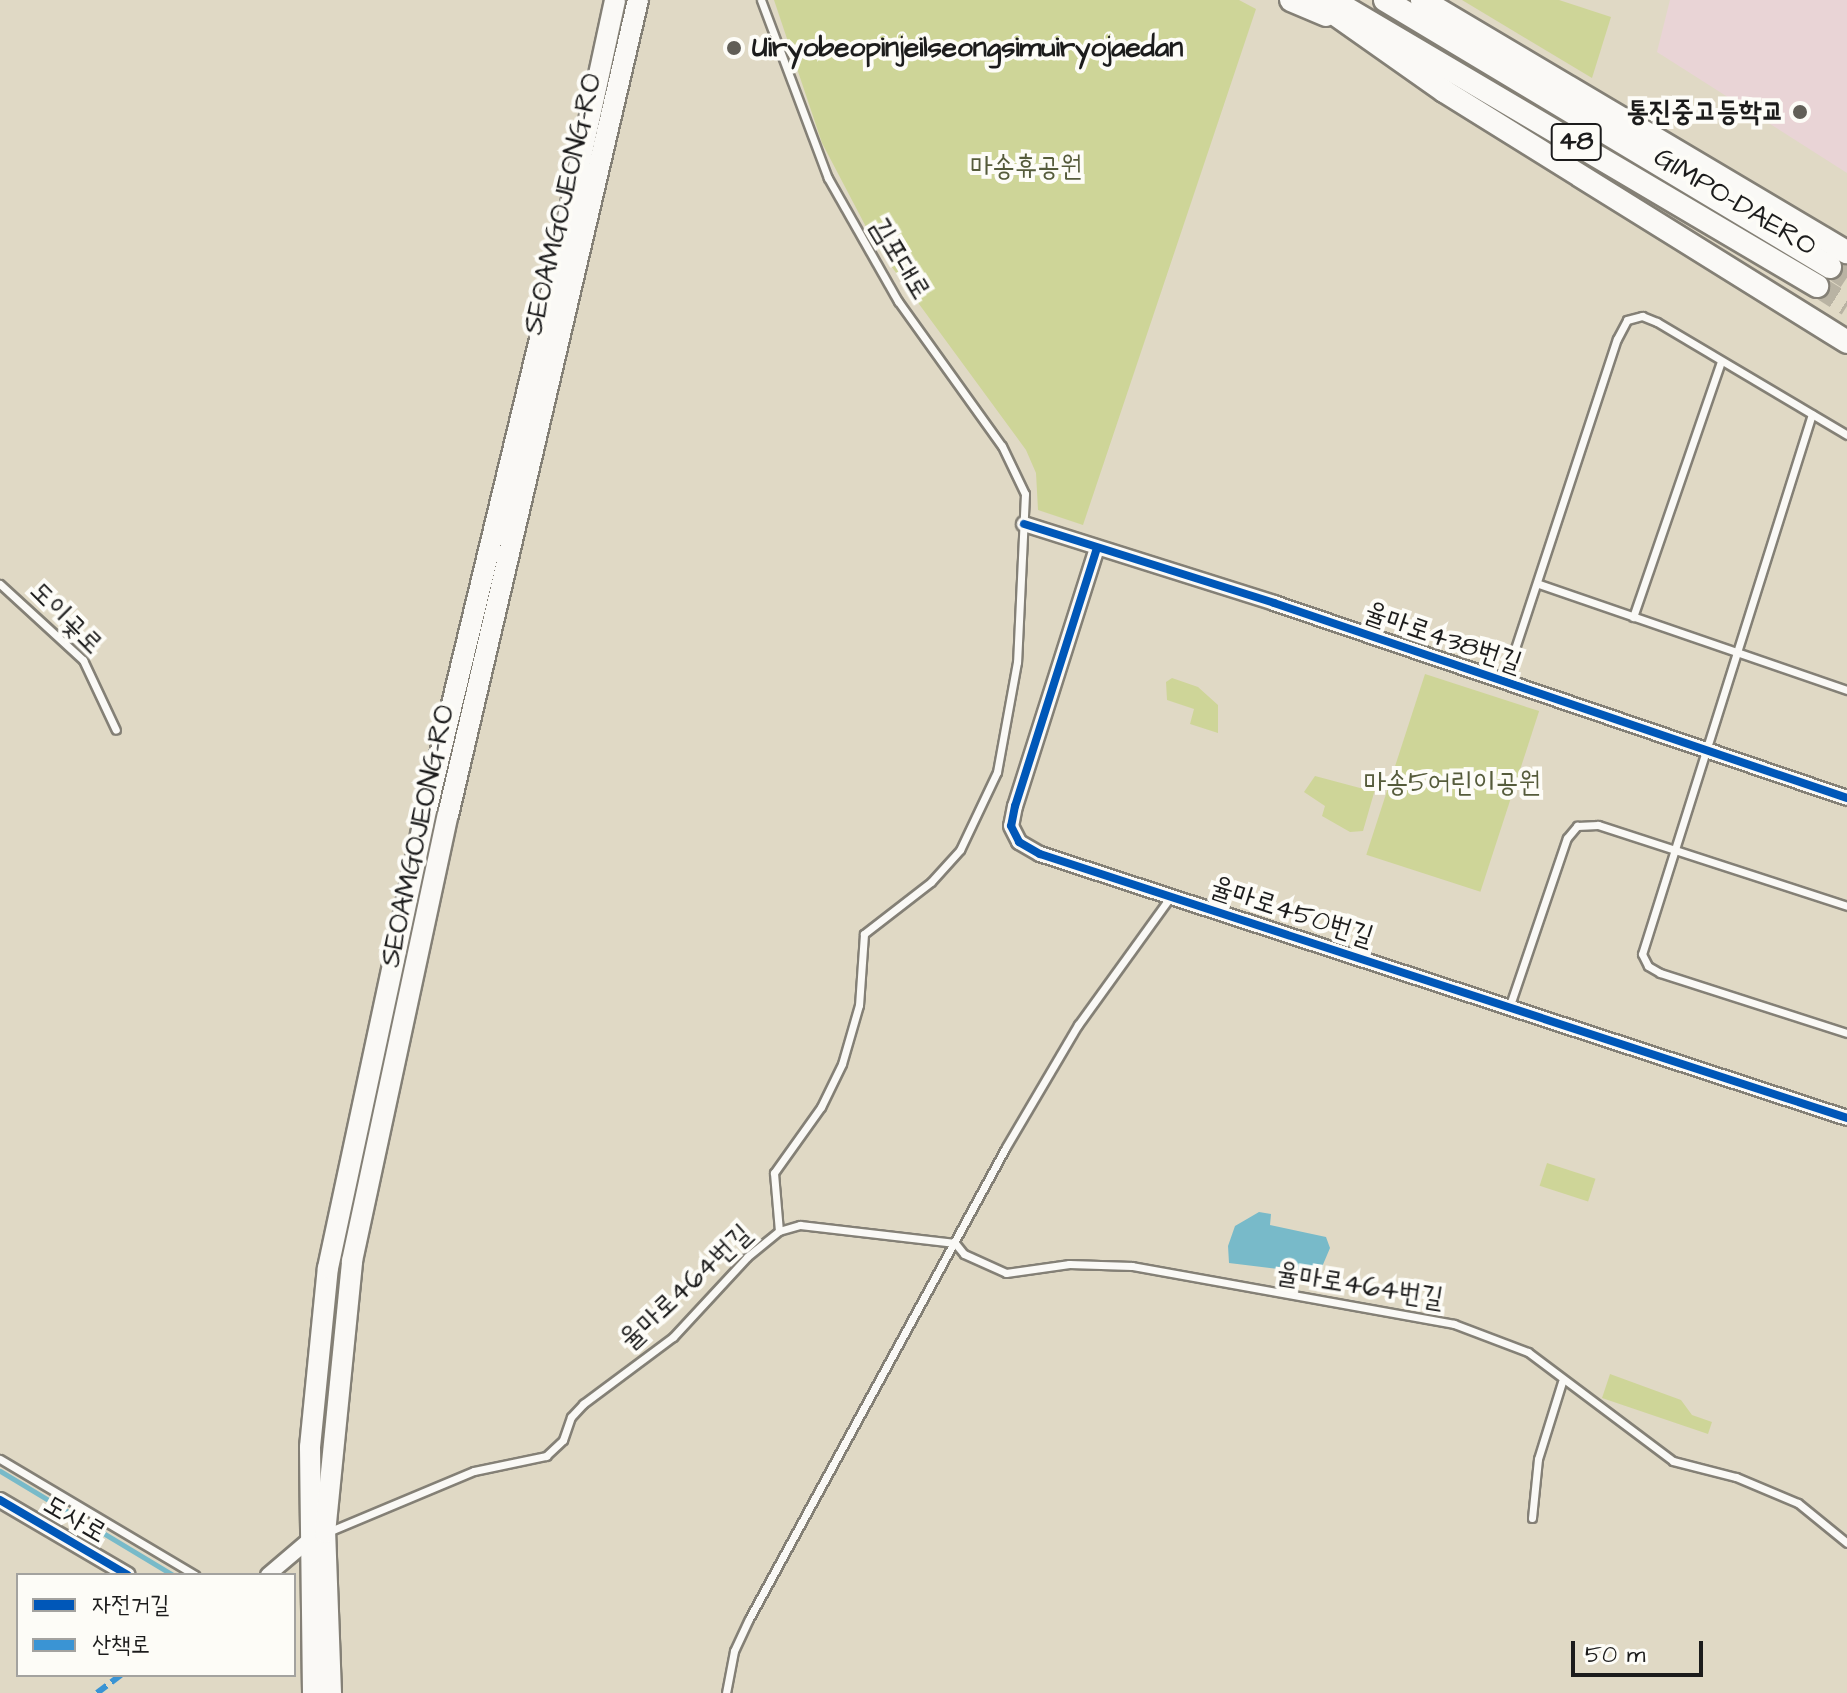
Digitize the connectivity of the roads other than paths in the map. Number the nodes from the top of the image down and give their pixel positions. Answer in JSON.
{"nodes":[{"id":1,"x":615,"y":0,"type":"edge"},
{"id":2,"x":638,"y":0,"type":"edge"},
{"id":3,"x":761,"y":0,"type":"edge"},
{"id":4,"x":1291,"y":0,"type":"edge"},
{"id":5,"x":1315,"y":0,"type":"edge"},
{"id":6,"x":1333,"y":0,"type":"edge"},
{"id":7,"x":1385,"y":0,"type":"edge"},
{"id":8,"x":1422,"y":0,"type":"edge"},
{"id":9,"x":1343,"y":23,"type":"junction"},
{"id":10,"x":1847,"y":252,"type":"tunnel mouth"},
{"id":11,"x":1830,"y":267,"type":"tunnel mouth"},
{"id":12,"x":1817,"y":286,"type":"tunnel mouth"},
{"id":13,"x":1837,"y":328,"type":"edge"},
{"id":14,"x":1847,"y":342,"type":"edge"},
{"id":15,"x":1721,"y":362,"type":"junction"},
{"id":16,"x":1812,"y":414,"type":"junction"},
{"id":17,"x":1847,"y":435,"type":"edge"},
{"id":18,"x":1024,"y":524,"type":"junction"},
{"id":19,"x":1097,"y":548,"type":"junction"},
{"id":20,"x":0,"y":584,"type":"edge"},
{"id":21,"x":1539,"y":584,"type":"junction"},
{"id":22,"x":1633,"y":617,"type":"junction"},
{"id":23,"x":1737,"y":653,"type":"junction"},
{"id":24,"x":1504,"y":682,"type":"junction"},
{"id":25,"x":1847,"y":690,"type":"edge"},
{"id":26,"x":116,"y":730,"type":"dead end"},
{"id":27,"x":1707,"y":750,"type":"junction"},
{"id":28,"x":1847,"y":798,"type":"edge"},
{"id":29,"x":1673,"y":850,"type":"junction"},
{"id":30,"x":1171,"y":896,"type":"junction"},
{"id":31,"x":1847,"y":906,"type":"edge"},
{"id":32,"x":1510,"y":1005,"type":"junction"},
{"id":33,"x":1847,"y":1033,"type":"edge"},
{"id":34,"x":1847,"y":1118,"type":"edge"},
{"id":35,"x":779,"y":1231,"type":"junction"},
{"id":36,"x":955,"y":1243,"type":"junction"},
{"id":37,"x":1562,"y":1382,"type":"junction"},
{"id":38,"x":0,"y":1459,"type":"edge"},
{"id":39,"x":0,"y":1500,"type":"edge"},
{"id":40,"x":1532,"y":1518,"type":"dead end"},
{"id":41,"x":317,"y":1537,"type":"junction"},
{"id":42,"x":1847,"y":1543,"type":"edge"},
{"id":43,"x":125,"y":1573,"type":"edge"},
{"id":44,"x":192,"y":1573,"type":"edge"},
{"id":45,"x":271,"y":1573,"type":"edge"},
{"id":46,"x":313,"y":1693,"type":"edge"},
{"id":47,"x":331,"y":1693,"type":"edge"},
{"id":48,"x":726,"y":1693,"type":"edge"}],
"edges":[{"from":1,"to":41,"type":"main road","name":"SEOAMGOJEONG-RO"},
{"from":2,"to":41,"type":"main road","name":"SEOAMGOJEONG-RO"},
{"from":3,"to":18,"type":"lane","name":"김포대로"},
{"from":4,"to":9,"type":"main road"},
{"from":5,"to":9,"type":"main road"},
{"from":6,"to":12,"type":"main road","name":"GIMPO-DAERO","number":"48"},
{"from":7,"to":11,"type":"main road","name":"GIMPO-DAERO","number":"48"},
{"from":8,"to":10,"type":"main road"},
{"from":9,"to":13,"type":"main road"},
{"from":13,"to":14,"type":"main road"},
{"from":15,"to":16,"type":"lane","name":"율마로438번길"},
{"from":15,"to":21,"type":"lane","name":"율마로438번길"},
{"from":15,"to":22,"type":"lane"},
{"from":16,"to":17,"type":"lane","name":"율마로438번길"},
{"from":16,"to":23,"type":"lane"},
{"from":18,"to":19,"type":"street","name":"율마로438번길"},
{"from":18,"to":35,"type":"lane"},
{"from":19,"to":24,"type":"street","name":"율마로438번길"},
{"from":19,"to":30,"type":"street","name":"율마로450번길"},
{"from":20,"to":26,"type":"lane","name":"도이곶로"},
{"from":21,"to":22,"type":"lane"},
{"from":21,"to":24,"type":"lane","name":"율마로438번길"},
{"from":22,"to":23,"type":"lane"},
{"from":23,"to":25,"type":"lane"},
{"from":23,"to":27,"type":"lane"},
{"from":24,"to":27,"type":"street","name":"율마로438번길"},
{"from":27,"to":28,"type":"street","name":"율마로438번길"},
{"from":27,"to":29,"type":"lane"},
{"from":29,"to":31,"type":"lane"},
{"from":29,"to":32,"type":"lane"},
{"from":29,"to":33,"type":"lane"},
{"from":30,"to":32,"type":"street","name":"율마로450번길"},
{"from":30,"to":36,"type":"lane","name":"율마로450번길"},
{"from":32,"to":34,"type":"street","name":"율마로450번길"},
{"from":35,"to":36,"type":"lane","name":"율마로464번길"},
{"from":35,"to":41,"type":"lane","name":"율마로464번길"},
{"from":36,"to":37,"type":"lane","name":"율마로464번길"},
{"from":36,"to":48,"type":"lane"},
{"from":37,"to":40,"type":"lane"},
{"from":37,"to":42,"type":"lane","name":"율마로464번길"},
{"from":38,"to":44,"type":"lane"},
{"from":39,"to":43,"type":"street","name":"도사로"},
{"from":41,"to":45,"type":"street"},
{"from":41,"to":46,"type":"main road","name":"SEOAMGOJEONG-RO"},
{"from":41,"to":47,"type":"main road","name":"SEOAMGOJEONG-RO"}]}
